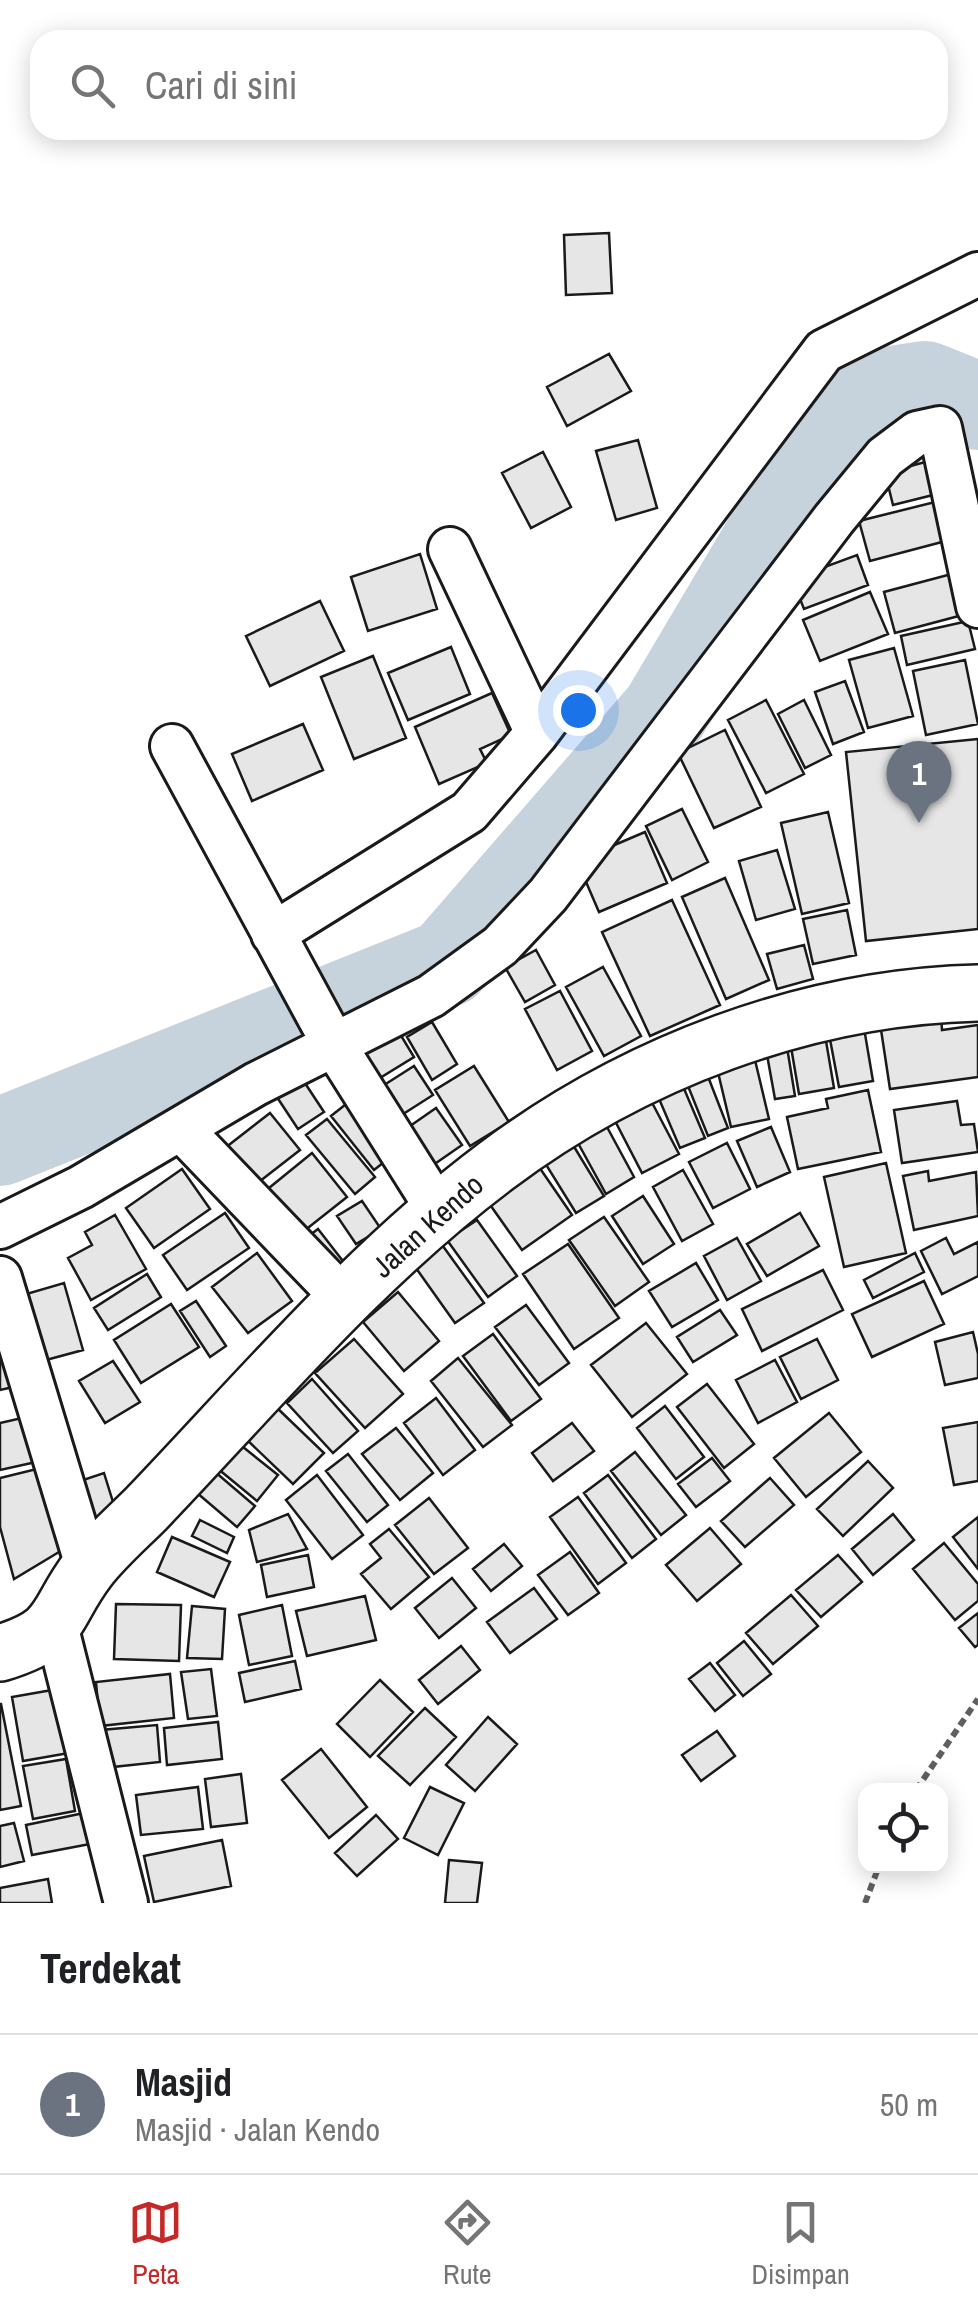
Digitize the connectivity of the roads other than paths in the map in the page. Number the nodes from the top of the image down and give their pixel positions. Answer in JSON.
{"nodes":[{"id":1,"x":978,"y":274,"type":"edge"},
{"id":2,"x":450,"y":549,"type":"dead end"},
{"id":3,"x":978,"y":606,"type":"edge"},
{"id":4,"x":537,"y":733,"type":"junction"},
{"id":5,"x":172,"y":746,"type":"dead end"},
{"id":6,"x":273,"y":934,"type":"junction"},
{"id":7,"x":978,"y":993,"type":"edge"},
{"id":8,"x":333,"y":1043,"type":"junction"},
{"id":9,"x":182,"y":1130,"type":"junction"},
{"id":10,"x":440,"y":1213,"type":"junction"},
{"id":11,"x":0,"y":1228,"type":"edge"},
{"id":12,"x":0,"y":1278,"type":"edge"},
{"id":13,"x":346,"y":1301,"type":"junction"},
{"id":14,"x":88,"y":1569,"type":"junction"},
{"id":15,"x":56,"y":1625,"type":"junction"},
{"id":16,"x":0,"y":1654,"type":"edge"},
{"id":17,"x":126,"y":1903,"type":"edge"}],
"edges":[{"from":1,"to":4,"type":"street"},
{"from":2,"to":4,"type":"street"},
{"from":3,"to":8,"type":"street"},
{"from":4,"to":6,"type":"street"},
{"from":5,"to":6,"type":"street"},
{"from":6,"to":8,"type":"street"},
{"from":7,"to":10,"type":"street","name":"Jalan Kendo"},
{"from":8,"to":9,"type":"street"},
{"from":8,"to":10,"type":"street"},
{"from":9,"to":11,"type":"street"},
{"from":9,"to":13,"type":"street"},
{"from":10,"to":13,"type":"street","name":"Jalan Kendo"},
{"from":12,"to":14,"type":"street"},
{"from":13,"to":14,"type":"street","name":"Jalan Kendo"},
{"from":14,"to":15,"type":"street","name":"Jalan Kendo"},
{"from":15,"to":16,"type":"street"},
{"from":15,"to":17,"type":"street"}]}
